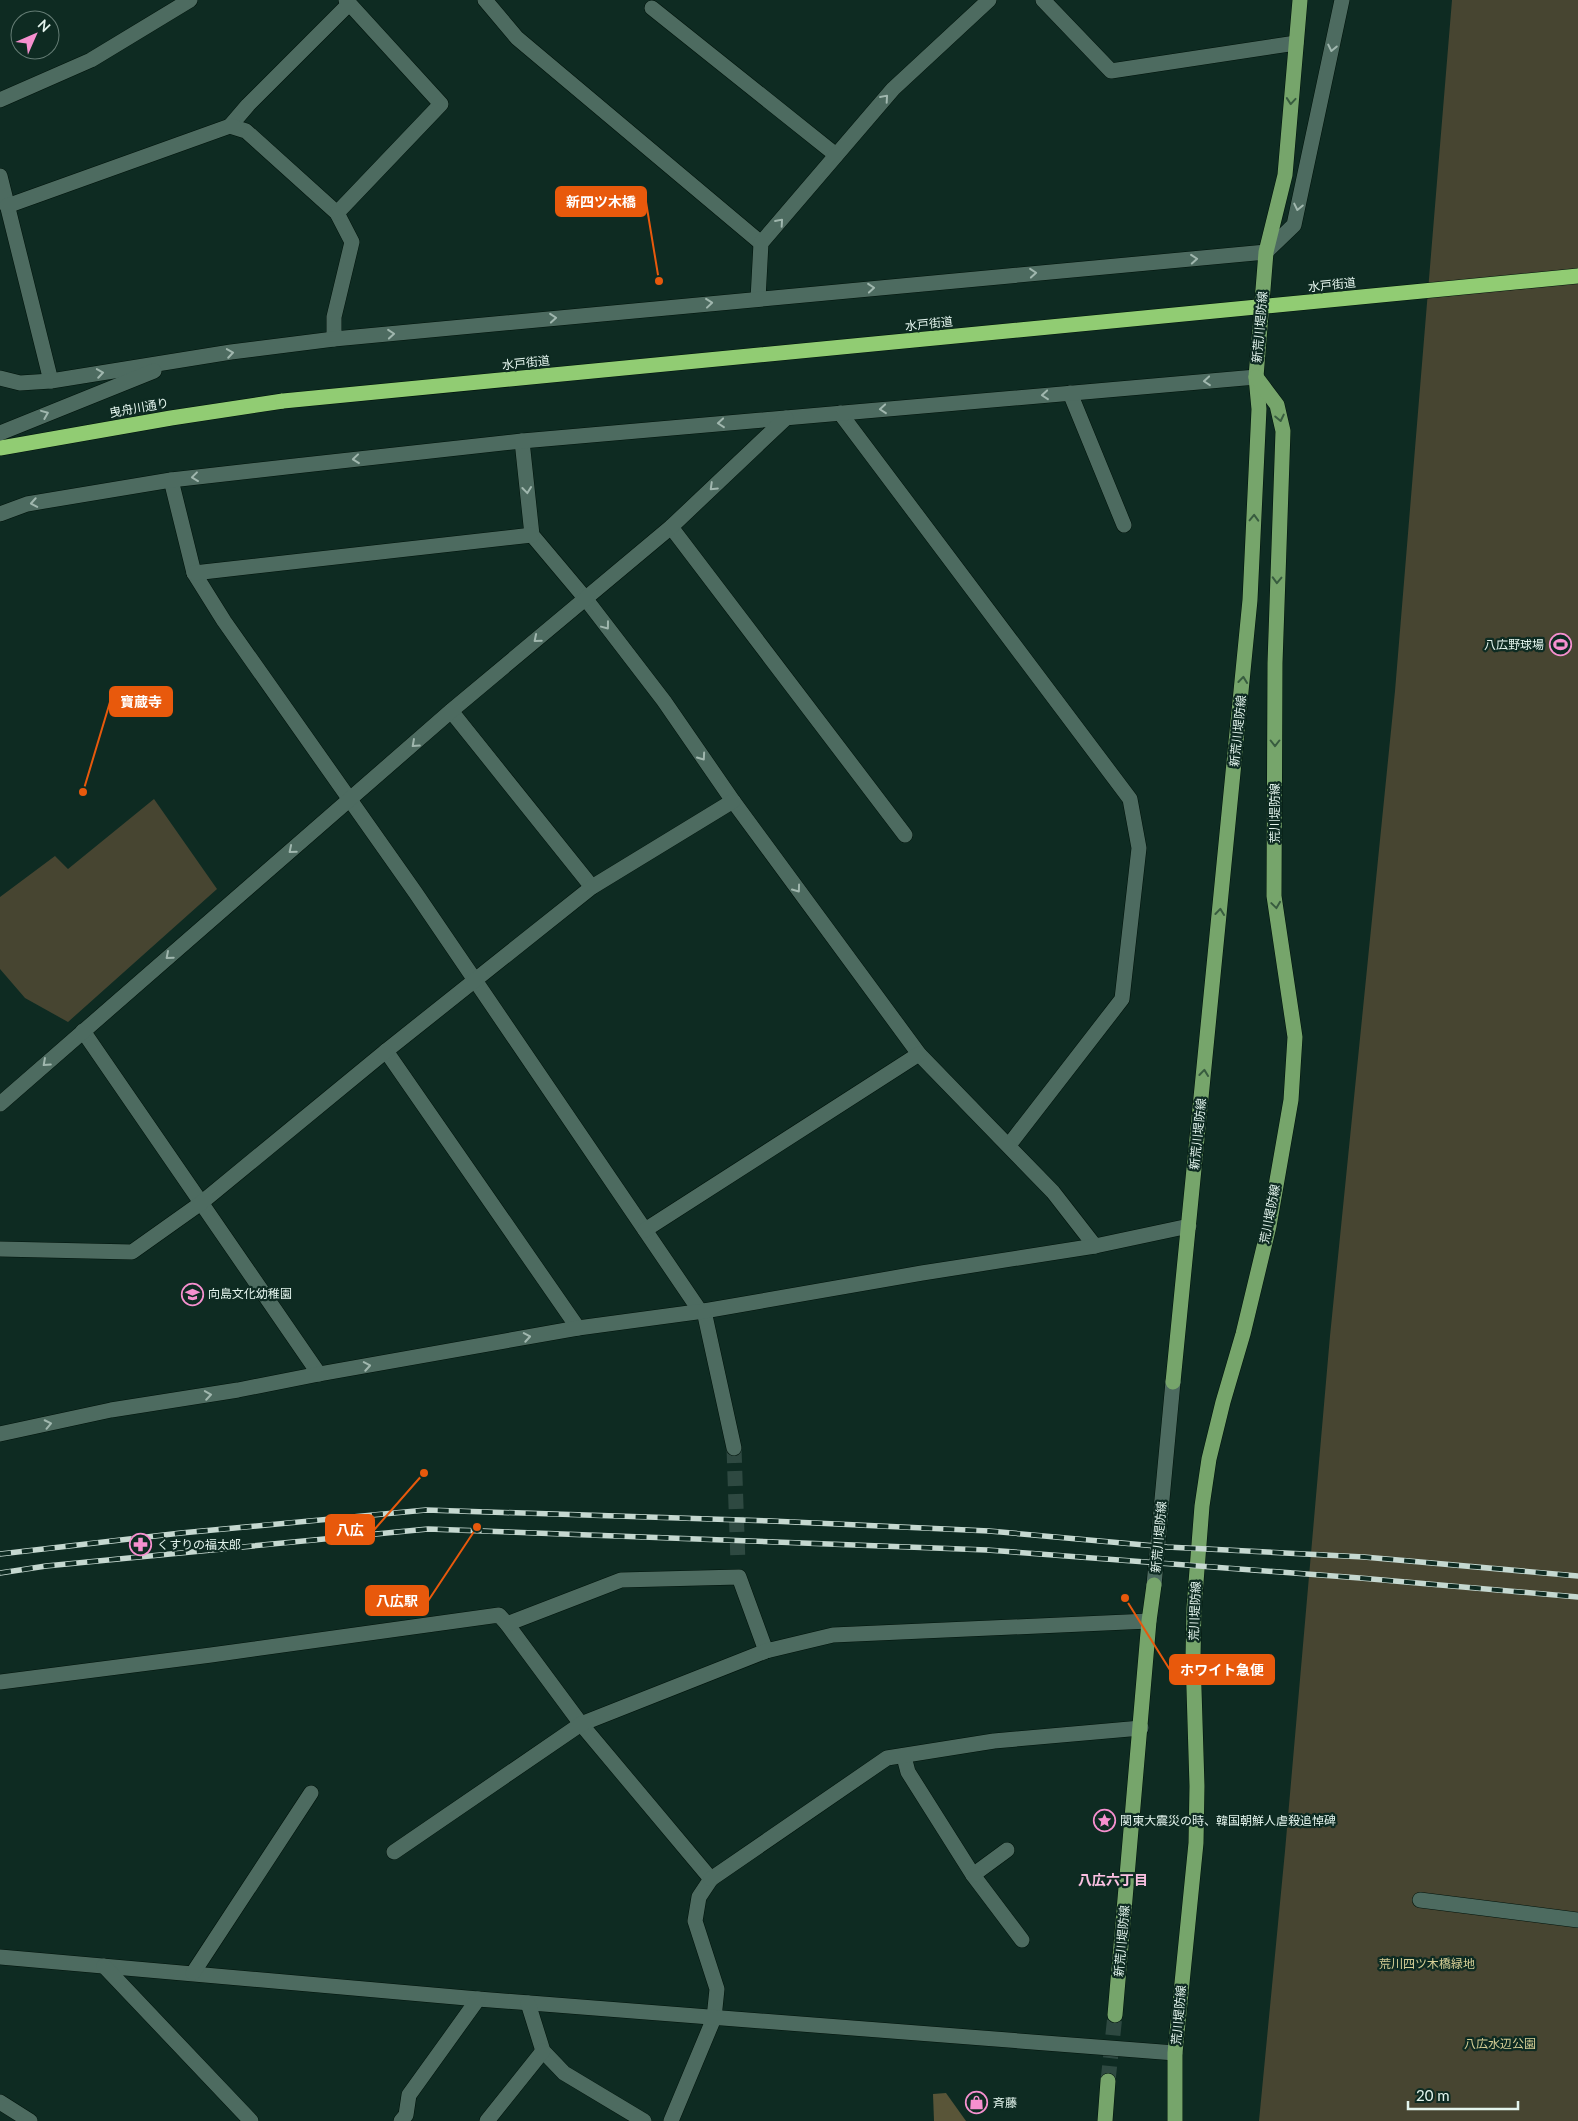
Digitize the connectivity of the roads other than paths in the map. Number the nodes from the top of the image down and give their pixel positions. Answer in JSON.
{"nodes":[{"id":1,"x":190,"y":0,"type":"edge"},
{"id":2,"x":485,"y":0,"type":"edge"},
{"id":3,"x":989,"y":0,"type":"edge"},
{"id":4,"x":1043,"y":0,"type":"edge"},
{"id":5,"x":1300,"y":0,"type":"edge"},
{"id":6,"x":1342,"y":0,"type":"edge"},
{"id":7,"x":348,"y":2,"type":"edge"},
{"id":8,"x":652,"y":8,"type":"dead end"},
{"id":9,"x":1296,"y":42,"type":"junction"},
{"id":10,"x":0,"y":100,"type":"edge"},
{"id":11,"x":230,"y":126,"type":"junction"},
{"id":12,"x":836,"y":156,"type":"junction"},
{"id":13,"x":0,"y":176,"type":"edge"},
{"id":14,"x":8,"y":206,"type":"junction"},
{"id":15,"x":337,"y":213,"type":"junction"},
{"id":16,"x":761,"y":243,"type":"junction"},
{"id":17,"x":1266,"y":252,"type":"junction"},
{"id":18,"x":1578,"y":276,"type":"edge"},
{"id":19,"x":758,"y":298,"type":"junction"},
{"id":20,"x":334,"y":339,"type":"junction"},
{"id":21,"x":182,"y":361,"type":"junction"},
{"id":22,"x":1256,"y":377,"type":"junction"},
{"id":23,"x":0,"y":378,"type":"edge"},
{"id":24,"x":50,"y":380,"type":"junction"},
{"id":25,"x":1070,"y":393,"type":"junction"},
{"id":26,"x":283,"y":401,"type":"joint"},
{"id":27,"x":840,"y":413,"type":"junction"},
{"id":28,"x":786,"y":418,"type":"junction"},
{"id":29,"x":0,"y":432,"type":"edge"},
{"id":30,"x":522,"y":441,"type":"junction"},
{"id":31,"x":0,"y":448,"type":"edge"},
{"id":32,"x":171,"y":480,"type":"junction"},
{"id":33,"x":0,"y":514,"type":"edge"},
{"id":34,"x":1124,"y":525,"type":"dead end"},
{"id":35,"x":671,"y":527,"type":"junction"},
{"id":36,"x":532,"y":535,"type":"junction"},
{"id":37,"x":194,"y":573,"type":"junction"},
{"id":38,"x":585,"y":598,"type":"junction"},
{"id":39,"x":451,"y":711,"type":"junction"},
{"id":40,"x":350,"y":801,"type":"junction"},
{"id":41,"x":733,"y":801,"type":"junction"},
{"id":42,"x":904,"y":835,"type":"dead end"},
{"id":43,"x":592,"y":887,"type":"junction"},
{"id":44,"x":474,"y":980,"type":"junction"},
{"id":45,"x":83,"y":1030,"type":"junction"},
{"id":46,"x":386,"y":1051,"type":"junction"},
{"id":47,"x":919,"y":1054,"type":"junction"},
{"id":48,"x":0,"y":1104,"type":"edge"},
{"id":49,"x":1009,"y":1145,"type":"junction"},
{"id":50,"x":201,"y":1204,"type":"junction"},
{"id":51,"x":1189,"y":1226,"type":"junction"},
{"id":52,"x":645,"y":1230,"type":"junction"},
{"id":53,"x":1094,"y":1246,"type":"junction"},
{"id":54,"x":0,"y":1249,"type":"edge"},
{"id":55,"x":702,"y":1311,"type":"junction"},
{"id":56,"x":578,"y":1328,"type":"junction"},
{"id":57,"x":320,"y":1374,"type":"junction"},
{"id":58,"x":1173,"y":1382,"type":"joint"},
{"id":59,"x":0,"y":1434,"type":"edge"},
{"id":60,"x":734,"y":1448,"type":"tunnel mouth"},
{"id":61,"x":1154,"y":1585,"type":"joint"},
{"id":62,"x":1149,"y":1621,"type":"junction"},
{"id":63,"x":507,"y":1624,"type":"junction"},
{"id":64,"x":766,"y":1651,"type":"junction"},
{"id":65,"x":0,"y":1682,"type":"edge"},
{"id":66,"x":581,"y":1724,"type":"junction"},
{"id":67,"x":1141,"y":1728,"type":"junction"},
{"id":68,"x":904,"y":1757,"type":"junction"},
{"id":69,"x":310,"y":1793,"type":"dead end"},
{"id":70,"x":1007,"y":1850,"type":"dead end"},
{"id":71,"x":394,"y":1852,"type":"dead end"},
{"id":72,"x":973,"y":1875,"type":"junction"},
{"id":73,"x":710,"y":1879,"type":"junction"},
{"id":74,"x":1420,"y":1900,"type":"dead end"},
{"id":75,"x":1578,"y":1920,"type":"edge"},
{"id":76,"x":1022,"y":1940,"type":"dead end"},
{"id":77,"x":0,"y":1957,"type":"edge"},
{"id":78,"x":104,"y":1966,"type":"junction"},
{"id":79,"x":193,"y":1973,"type":"junction"},
{"id":80,"x":478,"y":1999,"type":"junction"},
{"id":81,"x":528,"y":2003,"type":"junction"},
{"id":82,"x":1115,"y":2015,"type":"tunnel mouth"},
{"id":83,"x":714,"y":2018,"type":"junction"},
{"id":84,"x":543,"y":2051,"type":"junction"},
{"id":85,"x":1175,"y":2053,"type":"junction"},
{"id":86,"x":1108,"y":2081,"type":"tunnel mouth"},
{"id":87,"x":2,"y":2106,"type":"edge"},
{"id":88,"x":30,"y":2121,"type":"edge"},
{"id":89,"x":251,"y":2121,"type":"edge"},
{"id":90,"x":401,"y":2121,"type":"edge"},
{"id":91,"x":487,"y":2121,"type":"edge"},
{"id":92,"x":644,"y":2121,"type":"edge"},
{"id":93,"x":671,"y":2121,"type":"edge"},
{"id":94,"x":1105,"y":2121,"type":"edge"},
{"id":95,"x":1175,"y":2121,"type":"edge"}],
"edges":[{"from":1,"to":10,"type":"street"},
{"from":2,"to":16,"type":"street"},
{"from":12,"to":3,"type":"street","one_way":true},
{"from":4,"to":9,"type":"street"},
{"from":5,"to":9,"type":"main road","name":"新荒川堤防線"},
{"from":6,"to":17,"type":"street","one_way":true},
{"from":7,"to":11,"type":"street"},
{"from":7,"to":15,"type":"street"},
{"from":8,"to":12,"type":"street"},
{"from":9,"to":17,"type":"main road","name":"新荒川堤防線","one_way":true},
{"from":11,"to":14,"type":"street"},
{"from":11,"to":15,"type":"street"},
{"from":16,"to":12,"type":"street","one_way":true},
{"from":13,"to":14,"type":"street"},
{"from":14,"to":24,"type":"street"},
{"from":15,"to":20,"type":"street"},
{"from":16,"to":19,"type":"street"},
{"from":19,"to":17,"type":"street","one_way":true},
{"from":17,"to":22,"type":"main road","name":"新荒川堤防線"},
{"from":18,"to":26,"type":"highway","name":"水戸街道","bridge":true},
{"from":20,"to":19,"type":"street","one_way":true},
{"from":21,"to":20,"type":"street","one_way":true},
{"from":24,"to":21,"type":"street","one_way":true},
{"from":29,"to":21,"type":"street","one_way":true},
{"from":22,"to":25,"type":"street","one_way":true},
{"from":51,"to":22,"type":"main road","name":"新荒川堤防線","one_way":true},
{"from":22,"to":85,"type":"main road","name":"荒川堤防線","one_way":true},
{"from":23,"to":24,"type":"street"},
{"from":25,"to":27,"type":"street","one_way":true},
{"from":25,"to":34,"type":"street"},
{"from":26,"to":31,"type":"highway","name":"曳舟川通り"},
{"from":27,"to":28,"type":"street"},
{"from":27,"to":49,"type":"street"},
{"from":28,"to":30,"type":"street","one_way":true},
{"from":28,"to":35,"type":"street","one_way":true},
{"from":30,"to":32,"type":"street","one_way":true},
{"from":30,"to":36,"type":"street","one_way":true},
{"from":32,"to":33,"type":"street","one_way":true},
{"from":32,"to":37,"type":"street"},
{"from":35,"to":38,"type":"street"},
{"from":35,"to":42,"type":"street"},
{"from":36,"to":37,"type":"street"},
{"from":36,"to":38,"type":"street"},
{"from":37,"to":40,"type":"street"},
{"from":38,"to":39,"type":"street","one_way":true},
{"from":38,"to":41,"type":"street","one_way":true},
{"from":39,"to":40,"type":"street","one_way":true},
{"from":39,"to":43,"type":"street"},
{"from":40,"to":44,"type":"street"},
{"from":40,"to":45,"type":"street","one_way":true},
{"from":41,"to":43,"type":"street"},
{"from":41,"to":47,"type":"street","one_way":true},
{"from":43,"to":44,"type":"street"},
{"from":44,"to":46,"type":"street"},
{"from":44,"to":52,"type":"street"},
{"from":45,"to":48,"type":"street","one_way":true},
{"from":45,"to":50,"type":"street"},
{"from":46,"to":50,"type":"street"},
{"from":46,"to":56,"type":"street"},
{"from":47,"to":49,"type":"street"},
{"from":47,"to":52,"type":"street"},
{"from":49,"to":53,"type":"street"},
{"from":50,"to":54,"type":"street"},
{"from":50,"to":57,"type":"street"},
{"from":51,"to":53,"type":"street"},
{"from":51,"to":58,"type":"main road","name":"新荒川堤防線"},
{"from":52,"to":55,"type":"street"},
{"from":53,"to":55,"type":"street"},
{"from":55,"to":56,"type":"street"},
{"from":55,"to":60,"type":"street"},
{"from":57,"to":56,"type":"street","one_way":true},
{"from":59,"to":57,"type":"street","one_way":true},
{"from":58,"to":61,"type":"street","name":"新荒川堤防線"},
{"from":61,"to":62,"type":"main road","name":"新荒川堤防線"},
{"from":62,"to":64,"type":"street"},
{"from":62,"to":67,"type":"main road","name":"新荒川堤防線"},
{"from":63,"to":64,"type":"street"},
{"from":63,"to":65,"type":"street"},
{"from":63,"to":66,"type":"street"},
{"from":64,"to":66,"type":"street"},
{"from":66,"to":71,"type":"street"},
{"from":66,"to":73,"type":"street"},
{"from":67,"to":68,"type":"street"},
{"from":67,"to":82,"type":"main road","name":"新荒川堤防線"},
{"from":68,"to":72,"type":"street"},
{"from":68,"to":73,"type":"street"},
{"from":69,"to":79,"type":"street"},
{"from":70,"to":72,"type":"street"},
{"from":72,"to":76,"type":"street"},
{"from":73,"to":83,"type":"street"},
{"from":74,"to":75,"type":"street"},
{"from":77,"to":78,"type":"street"},
{"from":78,"to":79,"type":"street"},
{"from":78,"to":89,"type":"street"},
{"from":79,"to":80,"type":"street"},
{"from":80,"to":81,"type":"street"},
{"from":80,"to":90,"type":"street"},
{"from":81,"to":83,"type":"street"},
{"from":81,"to":84,"type":"street"},
{"from":83,"to":85,"type":"street"},
{"from":83,"to":93,"type":"street"},
{"from":84,"to":91,"type":"street"},
{"from":84,"to":92,"type":"street"},
{"from":85,"to":95,"type":"main road"},
{"from":86,"to":94,"type":"main road"},
{"from":87,"to":88,"type":"street"}]}
